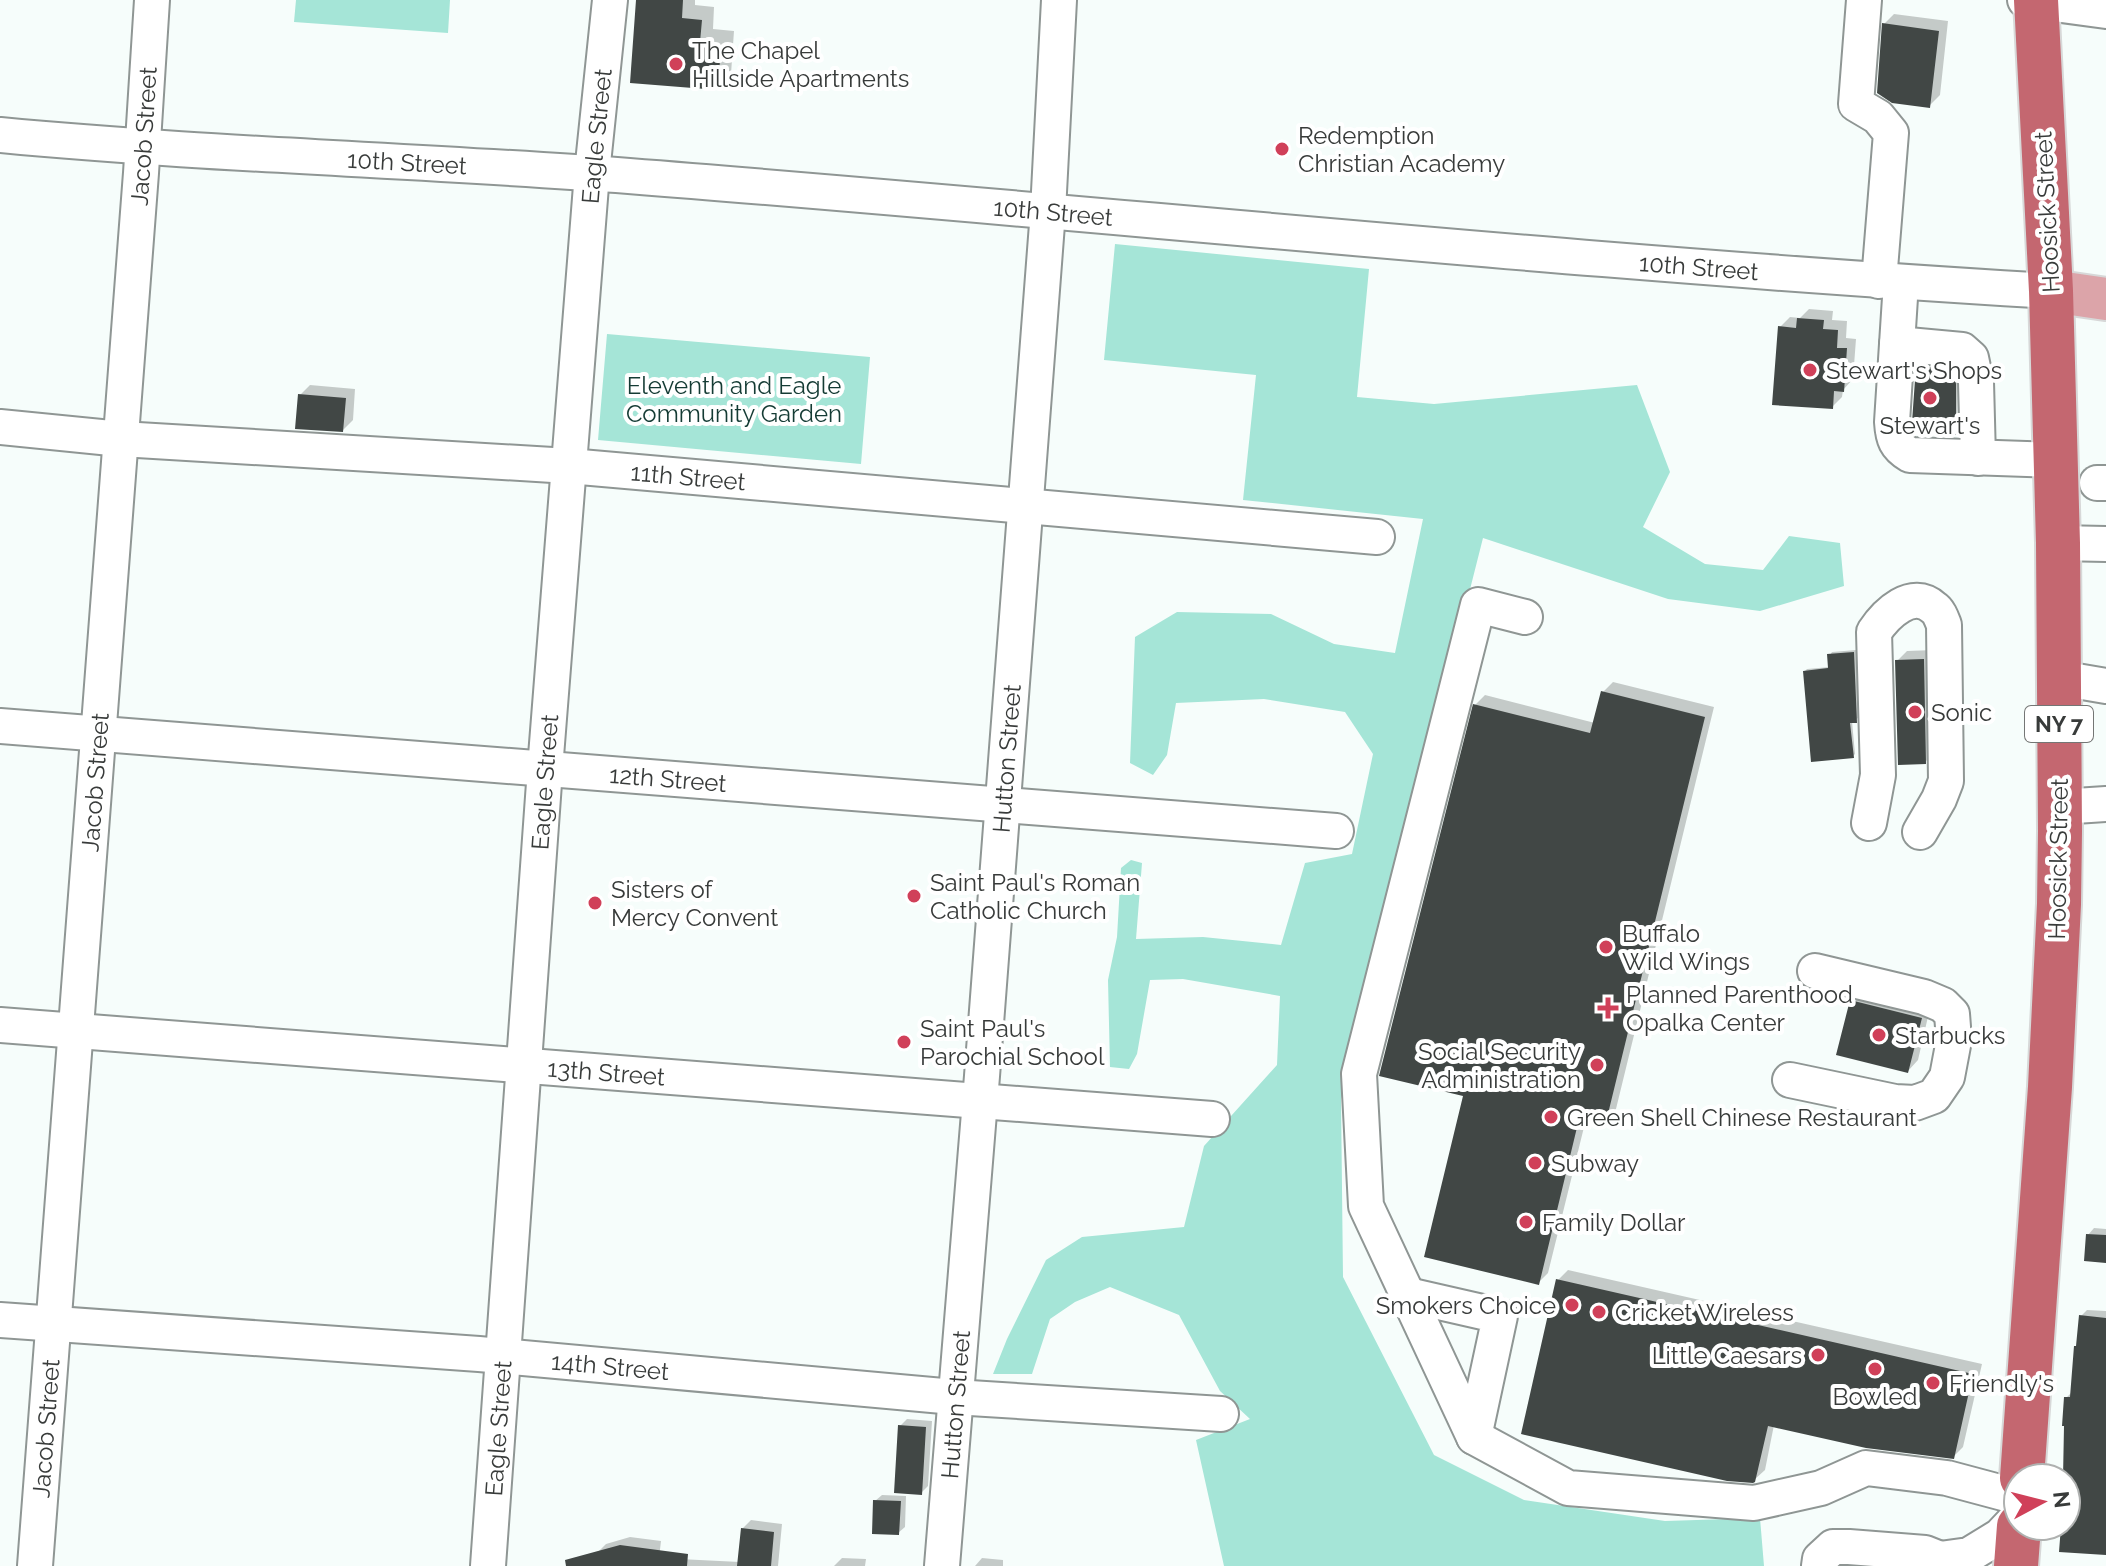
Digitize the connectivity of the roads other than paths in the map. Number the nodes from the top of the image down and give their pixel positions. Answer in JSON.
{"nodes":[{"id":1,"x":152,"y":0,"type":"edge"},
{"id":2,"x":610,"y":0,"type":"edge"},
{"id":3,"x":1059,"y":0,"type":"edge"},
{"id":4,"x":1864,"y":0,"type":"edge"},
{"id":5,"x":2032,"y":0,"type":"edge"},
{"id":6,"x":2106,"y":11,"type":"edge"},
{"id":7,"x":0,"y":135,"type":"edge"},
{"id":8,"x":143,"y":148,"type":"junction"},
{"id":9,"x":592,"y":173,"type":"junction"},
{"id":10,"x":1048,"y":211,"type":"junction"},
{"id":11,"x":1890,"y":281,"type":"junction"},
{"id":12,"x":2051,"y":291,"type":"junction"},
{"id":13,"x":2106,"y":299,"type":"edge"},
{"id":14,"x":1897,"y":344,"type":"junction"},
{"id":15,"x":0,"y":427,"type":"edge"},
{"id":16,"x":121,"y":439,"type":"junction"},
{"id":17,"x":1978,"y":458,"type":"junction"},
{"id":18,"x":2055,"y":460,"type":"junction"},
{"id":19,"x":569,"y":466,"type":"junction"},
{"id":20,"x":1024,"y":507,"type":"junction"},
{"id":21,"x":1377,"y":537,"type":"dead end"},
{"id":22,"x":2058,"y":543,"type":"junction"},
{"id":23,"x":2106,"y":544,"type":"edge"},
{"id":24,"x":1525,"y":617,"type":"dead end"},
{"id":25,"x":2059,"y":678,"type":"junction"},
{"id":26,"x":2106,"y":686,"type":"edge"},
{"id":27,"x":0,"y":726,"type":"edge"},
{"id":28,"x":99,"y":734,"type":"junction"},
{"id":29,"x":545,"y":769,"type":"junction"},
{"id":30,"x":2106,"y":804,"type":"edge"},
{"id":31,"x":1003,"y":805,"type":"junction"},
{"id":32,"x":2060,"y":807,"type":"junction"},
{"id":33,"x":1869,"y":823,"type":"dead end"},
{"id":34,"x":1336,"y":831,"type":"dead end"},
{"id":35,"x":1920,"y":832,"type":"dead end"},
{"id":36,"x":1815,"y":971,"type":"dead end"},
{"id":37,"x":0,"y":1025,"type":"edge"},
{"id":38,"x":76,"y":1031,"type":"junction"},
{"id":39,"x":524,"y":1064,"type":"junction"},
{"id":40,"x":1790,"y":1080,"type":"dead end"},
{"id":41,"x":980,"y":1101,"type":"junction"},
{"id":42,"x":1212,"y":1119,"type":"dead end"},
{"id":43,"x":1408,"y":1295,"type":"junction"},
{"id":44,"x":0,"y":1320,"type":"edge"},
{"id":45,"x":53,"y":1325,"type":"junction"},
{"id":46,"x":503,"y":1356,"type":"junction"},
{"id":47,"x":954,"y":1397,"type":"junction"},
{"id":48,"x":1221,"y":1414,"type":"dead end"},
{"id":49,"x":1474,"y":1437,"type":"junction"},
{"id":50,"x":2023,"y":1462,"type":"edge"},
{"id":51,"x":2002,"y":1493,"type":"edge"},
{"id":52,"x":2002,"y":1534,"type":"edge"},
{"id":53,"x":2018,"y":1542,"type":"edge"},
{"id":54,"x":1882,"y":1559,"type":"edge"},
{"id":55,"x":1942,"y":1563,"type":"edge"},
{"id":56,"x":35,"y":1566,"type":"edge"},
{"id":57,"x":488,"y":1566,"type":"edge"},
{"id":58,"x":942,"y":1566,"type":"edge"},
{"id":59,"x":1819,"y":1566,"type":"edge"},
{"id":60,"x":1829,"y":1566,"type":"edge"},
{"id":61,"x":2016,"y":1566,"type":"edge"}],
"edges":[{"from":1,"to":8,"type":"street","name":"Jacob Street"},
{"from":2,"to":9,"type":"street","name":"Eagle Street"},
{"from":3,"to":10,"type":"street","name":"Hutton Street"},
{"from":4,"to":11,"type":"street"},
{"from":5,"to":6,"type":"street"},
{"from":5,"to":12,"type":"highway","name":"Hoosick Street","number":"NY 7"},
{"from":7,"to":8,"type":"street","name":"10th Street"},
{"from":8,"to":9,"type":"street","name":"10th Street"},
{"from":8,"to":16,"type":"street","name":"Jacob Street"},
{"from":9,"to":10,"type":"street","name":"10th Street"},
{"from":9,"to":19,"type":"street","name":"Eagle Street"},
{"from":10,"to":11,"type":"street","name":"10th Street"},
{"from":10,"to":20,"type":"street","name":"Hutton Street"},
{"from":11,"to":12,"type":"street","name":"10th Street"},
{"from":11,"to":14,"type":"street"},
{"from":12,"to":13,"type":"main road","name":"10th Street"},
{"from":12,"to":18,"type":"highway","name":"Hoosick Street","number":"NY 7"},
{"from":14,"to":17,"type":"street"},
{"from":14,"to":17,"type":"street"},
{"from":15,"to":16,"type":"street","name":"11th Street"},
{"from":16,"to":19,"type":"street","name":"11th Street"},
{"from":16,"to":28,"type":"street","name":"Jacob Street"},
{"from":17,"to":18,"type":"street"},
{"from":18,"to":22,"type":"highway","name":"Hoosick Street","number":"NY 7"},
{"from":19,"to":20,"type":"street","name":"11th Street"},
{"from":19,"to":29,"type":"street","name":"Eagle Street"},
{"from":20,"to":21,"type":"street","name":"11th Street"},
{"from":20,"to":31,"type":"street","name":"Hutton Street"},
{"from":22,"to":23,"type":"street"},
{"from":22,"to":25,"type":"highway","name":"Hoosick Street","number":"NY 7"},
{"from":24,"to":43,"type":"street"},
{"from":25,"to":26,"type":"street"},
{"from":25,"to":32,"type":"highway","name":"Hoosick Street","number":"NY 7"},
{"from":27,"to":28,"type":"street","name":"12th Street"},
{"from":28,"to":29,"type":"street","name":"12th Street"},
{"from":28,"to":38,"type":"street","name":"Jacob Street"},
{"from":29,"to":31,"type":"street","name":"12th Street"},
{"from":29,"to":39,"type":"street","name":"Eagle Street"},
{"from":30,"to":32,"type":"street"},
{"from":31,"to":34,"type":"street","name":"12th Street"},
{"from":31,"to":41,"type":"street","name":"Hutton Street"},
{"from":32,"to":50,"type":"highway","name":"Hoosick Street","number":"NY 7"},
{"from":33,"to":35,"type":"street"},
{"from":36,"to":40,"type":"street"},
{"from":37,"to":38,"type":"street","name":"13th Street"},
{"from":38,"to":39,"type":"street","name":"13th Street"},
{"from":38,"to":45,"type":"street","name":"Jacob Street"},
{"from":39,"to":41,"type":"street","name":"13th Street"},
{"from":39,"to":46,"type":"street","name":"Eagle Street"},
{"from":41,"to":42,"type":"street","name":"13th Street"},
{"from":41,"to":47,"type":"street","name":"Hutton Street"},
{"from":43,"to":49,"type":"street"},
{"from":43,"to":49,"type":"street"},
{"from":44,"to":45,"type":"street","name":"14th Street"},
{"from":45,"to":46,"type":"street","name":"14th Street"},
{"from":45,"to":56,"type":"street","name":"Jacob Street"},
{"from":46,"to":47,"type":"street","name":"14th Street"},
{"from":46,"to":57,"type":"street","name":"Eagle Street"},
{"from":47,"to":48,"type":"street","name":"14th Street"},
{"from":47,"to":58,"type":"street","name":"Hutton Street"},
{"from":49,"to":51,"type":"street"},
{"from":52,"to":55,"type":"street"},
{"from":53,"to":61,"type":"highway"},
{"from":54,"to":55,"type":"street"},
{"from":54,"to":59,"type":"street"},
{"from":54,"to":60,"type":"street"}]}
